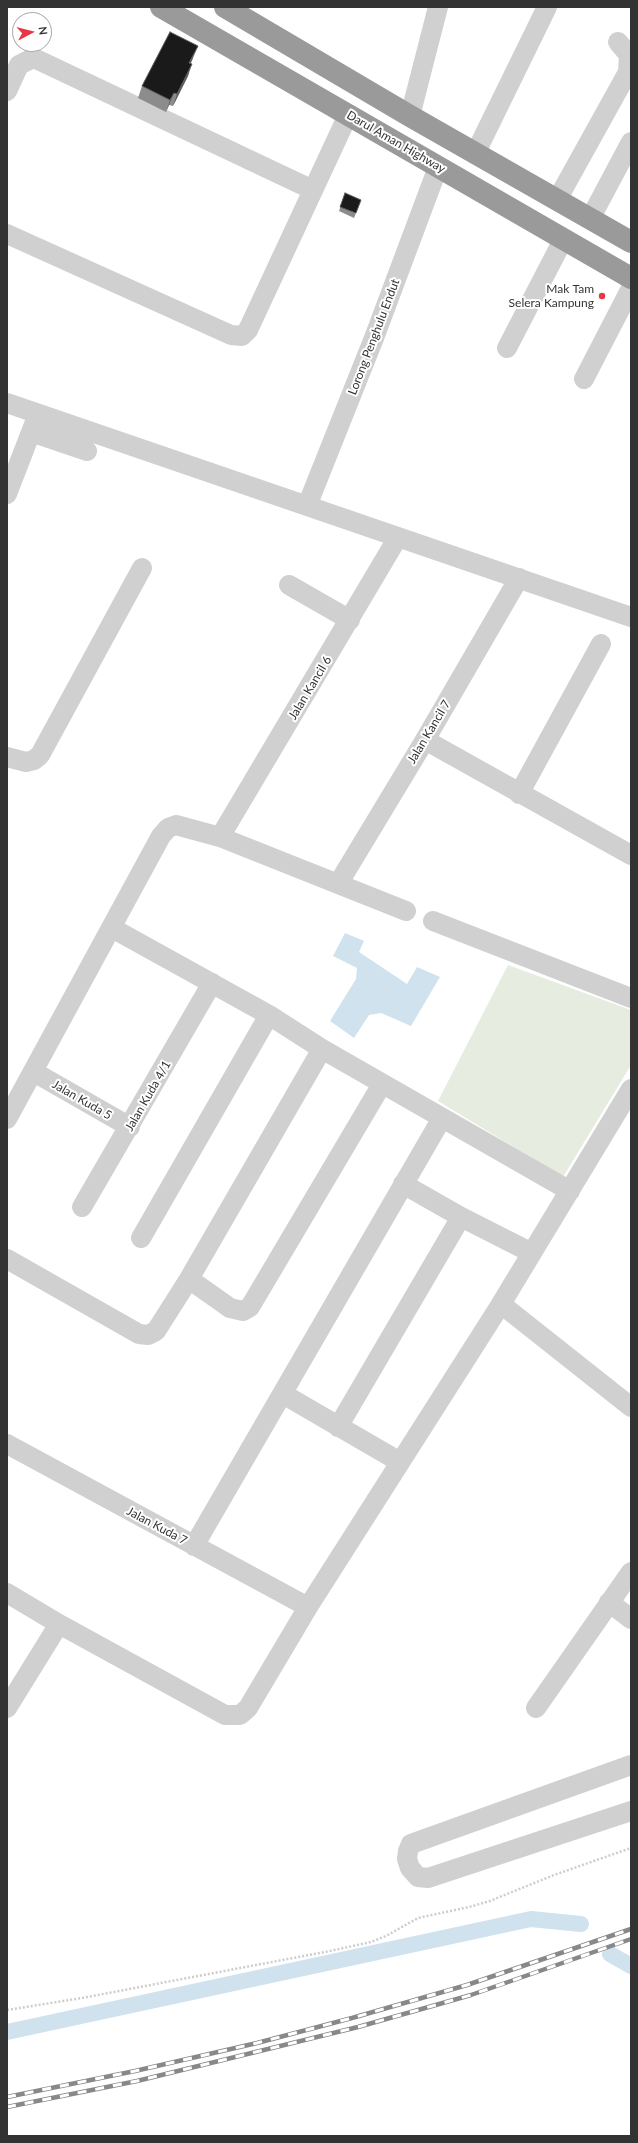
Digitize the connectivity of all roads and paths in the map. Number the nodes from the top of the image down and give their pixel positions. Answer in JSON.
{"nodes":[{"id":1,"x":161,"y":7,"type":"edge"},
{"id":2,"x":225,"y":7,"type":"edge"},
{"id":3,"x":438,"y":7,"type":"edge"},
{"id":4,"x":547,"y":7,"type":"edge"},
{"id":5,"x":618,"y":42,"type":"dead end"},
{"id":6,"x":7,"y":91,"type":"edge"},
{"id":7,"x":348,"y":115,"type":"junction"},
{"id":8,"x":410,"y":116,"type":"junction"},
{"id":9,"x":631,"y":142,"type":"edge"},
{"id":10,"x":475,"y":154,"type":"junction"},
{"id":11,"x":438,"y":167,"type":"junction"},
{"id":12,"x":313,"y":190,"type":"junction"},
{"id":13,"x":557,"y":200,"type":"junction"},
{"id":14,"x":590,"y":219,"type":"junction"},
{"id":15,"x":7,"y":234,"type":"edge"},
{"id":16,"x":563,"y":240,"type":"junction"},
{"id":17,"x":631,"y":242,"type":"edge"},
{"id":18,"x":631,"y":278,"type":"edge"},
{"id":19,"x":631,"y":288,"type":"edge"},
{"id":20,"x":507,"y":348,"type":"dead end"},
{"id":21,"x":584,"y":379,"type":"dead end"},
{"id":22,"x":7,"y":403,"type":"edge"},
{"id":23,"x":35,"y":423,"type":"junction"},
{"id":24,"x":87,"y":451,"type":"dead end"},
{"id":25,"x":7,"y":494,"type":"edge"},
{"id":26,"x":307,"y":506,"type":"junction"},
{"id":27,"x":398,"y":537,"type":"junction"},
{"id":28,"x":142,"y":568,"type":"dead end"},
{"id":29,"x":519,"y":578,"type":"junction"},
{"id":30,"x":290,"y":586,"type":"dead end"},
{"id":31,"x":631,"y":616,"type":"edge"},
{"id":32,"x":350,"y":620,"type":"junction"},
{"id":33,"x":601,"y":644,"type":"dead end"},
{"id":34,"x":425,"y":740,"type":"junction"},
{"id":35,"x":7,"y":757,"type":"edge"},
{"id":36,"x":519,"y":794,"type":"junction"},
{"id":37,"x":220,"y":837,"type":"junction"},
{"id":38,"x":630,"y":852,"type":"edge"},
{"id":39,"x":338,"y":884,"type":"junction"},
{"id":40,"x":406,"y":911,"type":"dead end"},
{"id":41,"x":433,"y":921,"type":"dead end"},
{"id":42,"x":112,"y":928,"type":"junction"},
{"id":43,"x":212,"y":983,"type":"junction"},
{"id":44,"x":631,"y":998,"type":"edge"},
{"id":45,"x":269,"y":1015,"type":"junction"},
{"id":46,"x":322,"y":1049,"type":"junction"},
{"id":47,"x":34,"y":1072,"type":"junction"},
{"id":48,"x":382,"y":1084,"type":"junction"},
{"id":49,"x":631,"y":1089,"type":"edge"},
{"id":50,"x":442,"y":1118,"type":"junction"},
{"id":51,"x":7,"y":1119,"type":"edge"},
{"id":52,"x":130,"y":1127,"type":"junction"},
{"id":53,"x":403,"y":1184,"type":"junction"},
{"id":54,"x":570,"y":1191,"type":"junction"},
{"id":55,"x":82,"y":1207,"type":"dead end"},
{"id":56,"x":461,"y":1216,"type":"junction"},
{"id":57,"x":141,"y":1238,"type":"dead end"},
{"id":58,"x":532,"y":1253,"type":"junction"},
{"id":59,"x":7,"y":1259,"type":"edge"},
{"id":60,"x":189,"y":1279,"type":"junction"},
{"id":61,"x":501,"y":1304,"type":"junction"},
{"id":62,"x":282,"y":1394,"type":"junction"},
{"id":63,"x":631,"y":1407,"type":"edge"},
{"id":64,"x":338,"y":1427,"type":"junction"},
{"id":65,"x":10,"y":1452,"type":"edge"},
{"id":66,"x":400,"y":1462,"type":"junction"},
{"id":67,"x":194,"y":1546,"type":"junction"},
{"id":68,"x":631,"y":1572,"type":"edge"},
{"id":69,"x":7,"y":1593,"type":"edge"},
{"id":70,"x":609,"y":1602,"type":"junction"},
{"id":71,"x":308,"y":1607,"type":"junction"},
{"id":72,"x":631,"y":1619,"type":"edge"},
{"id":73,"x":59,"y":1624,"type":"junction"},
{"id":74,"x":7,"y":1708,"type":"edge"},
{"id":75,"x":536,"y":1708,"type":"dead end"},
{"id":76,"x":631,"y":1765,"type":"edge"},
{"id":77,"x":631,"y":1812,"type":"edge"},
{"id":78,"x":631,"y":1848,"type":"edge"},
{"id":79,"x":7,"y":2010,"type":"edge"}],
"edges":[{"from":1,"to":7,"type":"highway","name":"Darul Aman Highway"},
{"from":2,"to":8,"type":"highway"},
{"from":3,"to":8,"type":"street"},
{"from":4,"to":10,"type":"street"},
{"from":5,"to":13,"type":"street"},
{"from":6,"to":12,"type":"street"},
{"from":7,"to":11,"type":"highway","name":"Darul Aman Highway"},
{"from":7,"to":12,"type":"street"},
{"from":8,"to":10,"type":"highway"},
{"from":9,"to":14,"type":"street"},
{"from":10,"to":13,"type":"highway"},
{"from":11,"to":16,"type":"highway","name":"Darul Aman Highway"},
{"from":11,"to":26,"type":"street","name":"Lorong Penghulu Endut"},
{"from":12,"to":15,"type":"street"},
{"from":13,"to":14,"type":"highway"},
{"from":14,"to":17,"type":"highway"},
{"from":16,"to":18,"type":"highway","name":"Darul Aman Highway"},
{"from":16,"to":20,"type":"street"},
{"from":19,"to":21,"type":"street"},
{"from":22,"to":23,"type":"street"},
{"from":23,"to":24,"type":"street"},
{"from":23,"to":25,"type":"street"},
{"from":23,"to":26,"type":"street"},
{"from":26,"to":27,"type":"street"},
{"from":27,"to":29,"type":"street"},
{"from":27,"to":32,"type":"street","name":"Jalan Kancil 6"},
{"from":28,"to":35,"type":"street"},
{"from":29,"to":31,"type":"street"},
{"from":29,"to":34,"type":"street","name":"Jalan Kancil 7"},
{"from":30,"to":32,"type":"street"},
{"from":32,"to":37,"type":"street","name":"Jalan Kancil 6"},
{"from":33,"to":36,"type":"street"},
{"from":34,"to":36,"type":"street"},
{"from":34,"to":39,"type":"street","name":"Jalan Kancil 7"},
{"from":36,"to":38,"type":"street"},
{"from":37,"to":39,"type":"street"},
{"from":37,"to":42,"type":"street"},
{"from":39,"to":40,"type":"street"},
{"from":41,"to":44,"type":"street"},
{"from":42,"to":43,"type":"street"},
{"from":42,"to":47,"type":"street"},
{"from":43,"to":45,"type":"street"},
{"from":43,"to":52,"type":"street","name":"Jalan Kuda 4/1"},
{"from":45,"to":46,"type":"street"},
{"from":45,"to":57,"type":"street"},
{"from":46,"to":48,"type":"street"},
{"from":46,"to":60,"type":"street"},
{"from":47,"to":51,"type":"street"},
{"from":47,"to":52,"type":"street","name":"Jalan Kuda 5"},
{"from":48,"to":50,"type":"street"},
{"from":48,"to":60,"type":"street"},
{"from":49,"to":54,"type":"street"},
{"from":50,"to":53,"type":"street"},
{"from":50,"to":54,"type":"street"},
{"from":52,"to":55,"type":"street","name":"Jalan Kuda 4/1"},
{"from":53,"to":56,"type":"street"},
{"from":53,"to":62,"type":"street"},
{"from":54,"to":58,"type":"street"},
{"from":56,"to":58,"type":"street"},
{"from":56,"to":64,"type":"street"},
{"from":58,"to":61,"type":"street"},
{"from":59,"to":60,"type":"street"},
{"from":61,"to":63,"type":"street"},
{"from":61,"to":66,"type":"street"},
{"from":62,"to":64,"type":"street"},
{"from":62,"to":67,"type":"street"},
{"from":64,"to":66,"type":"street"},
{"from":65,"to":67,"type":"street","name":"Jalan Kuda 7"},
{"from":66,"to":71,"type":"street"},
{"from":67,"to":71,"type":"street","name":"Jalan Kuda 7"},
{"from":68,"to":70,"type":"street"},
{"from":69,"to":73,"type":"street"},
{"from":70,"to":72,"type":"street"},
{"from":70,"to":75,"type":"street"},
{"from":71,"to":73,"type":"street"},
{"from":73,"to":74,"type":"street"},
{"from":76,"to":77,"type":"street"},
{"from":78,"to":79,"type":"path"}]}
